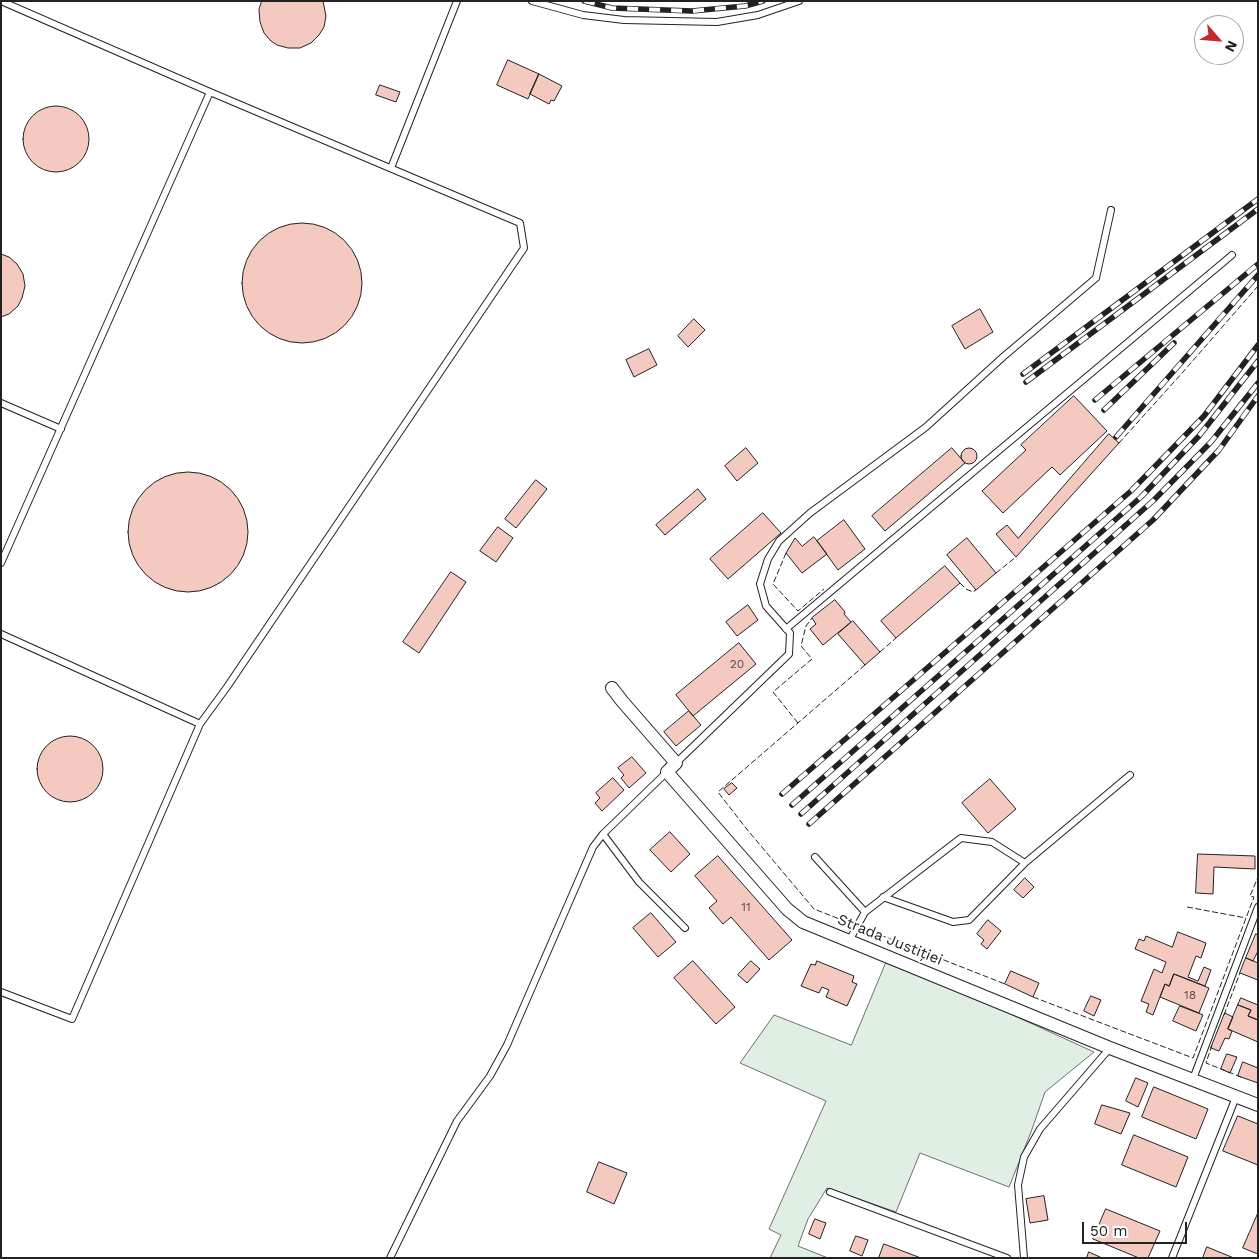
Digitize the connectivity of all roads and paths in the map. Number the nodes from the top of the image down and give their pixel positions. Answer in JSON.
{"nodes":[{"id":1,"x":1,"y":1,"type":"edge"},
{"id":2,"x":457,"y":1,"type":"edge"},
{"id":3,"x":532,"y":1,"type":"edge"},
{"id":4,"x":799,"y":1,"type":"edge"},
{"id":5,"x":210,"y":92,"type":"junction"},
{"id":6,"x":391,"y":168,"type":"junction"},
{"id":7,"x":1111,"y":210,"type":"dead end"},
{"id":8,"x":1232,"y":255,"type":"dead end"},
{"id":9,"x":1,"y":403,"type":"edge"},
{"id":10,"x":61,"y":428,"type":"junction"},
{"id":11,"x":1,"y":563,"type":"edge"},
{"id":12,"x":786,"y":629,"type":"junction"},
{"id":13,"x":1,"y":634,"type":"edge"},
{"id":14,"x":612,"y":688,"type":"dead end"},
{"id":15,"x":200,"y":724,"type":"junction"},
{"id":16,"x":671,"y":767,"type":"junction"},
{"id":17,"x":1130,"y":775,"type":"dead end"},
{"id":18,"x":603,"y":834,"type":"junction"},
{"id":19,"x":815,"y":857,"type":"dead end"},
{"id":20,"x":1025,"y":863,"type":"junction"},
{"id":21,"x":883,"y":897,"type":"junction"},
{"id":22,"x":1258,"y":907,"type":"edge"},
{"id":23,"x":865,"y":912,"type":"junction"},
{"id":24,"x":684,"y":928,"type":"dead end"},
{"id":25,"x":849,"y":941,"type":"junction"},
{"id":26,"x":1,"y":992,"type":"edge"},
{"id":27,"x":1110,"y":1048,"type":"junction"},
{"id":28,"x":1193,"y":1079,"type":"junction"},
{"id":29,"x":1236,"y":1096,"type":"junction"},
{"id":30,"x":1258,"y":1105,"type":"edge"},
{"id":31,"x":830,"y":1192,"type":"dead end"},
{"id":32,"x":390,"y":1258,"type":"edge"},
{"id":33,"x":1007,"y":1258,"type":"edge"},
{"id":34,"x":1024,"y":1258,"type":"edge"},
{"id":35,"x":1172,"y":1258,"type":"edge"}],
"edges":[{"from":1,"to":5,"type":"lane"},
{"from":2,"to":6,"type":"lane"},
{"from":3,"to":4,"type":"lane"},
{"from":5,"to":6,"type":"lane"},
{"from":5,"to":10,"type":"lane"},
{"from":6,"to":15,"type":"lane"},
{"from":7,"to":12,"type":"lane"},
{"from":8,"to":12,"type":"lane"},
{"from":9,"to":10,"type":"lane"},
{"from":10,"to":11,"type":"lane"},
{"from":12,"to":16,"type":"lane"},
{"from":13,"to":15,"type":"lane"},
{"from":14,"to":16,"type":"street","name":"Strada Justiției"},
{"from":15,"to":26,"type":"lane"},
{"from":16,"to":18,"type":"lane"},
{"from":16,"to":25,"type":"street","name":"Strada Justiției"},
{"from":17,"to":20,"type":"lane"},
{"from":18,"to":24,"type":"lane"},
{"from":18,"to":32,"type":"lane"},
{"from":19,"to":23,"type":"lane"},
{"from":20,"to":21,"type":"lane"},
{"from":20,"to":21,"type":"lane"},
{"from":21,"to":23,"type":"lane"},
{"from":22,"to":28,"type":"lane"},
{"from":23,"to":25,"type":"lane"},
{"from":25,"to":27,"type":"street","name":"Strada Justiției"},
{"from":27,"to":28,"type":"street","name":"Strada Justiției"},
{"from":27,"to":34,"type":"lane"},
{"from":28,"to":29,"type":"street","name":"Strada Justiției"},
{"from":29,"to":30,"type":"street","name":"Strada Justiției"},
{"from":29,"to":35,"type":"lane"},
{"from":31,"to":33,"type":"lane"}]}
